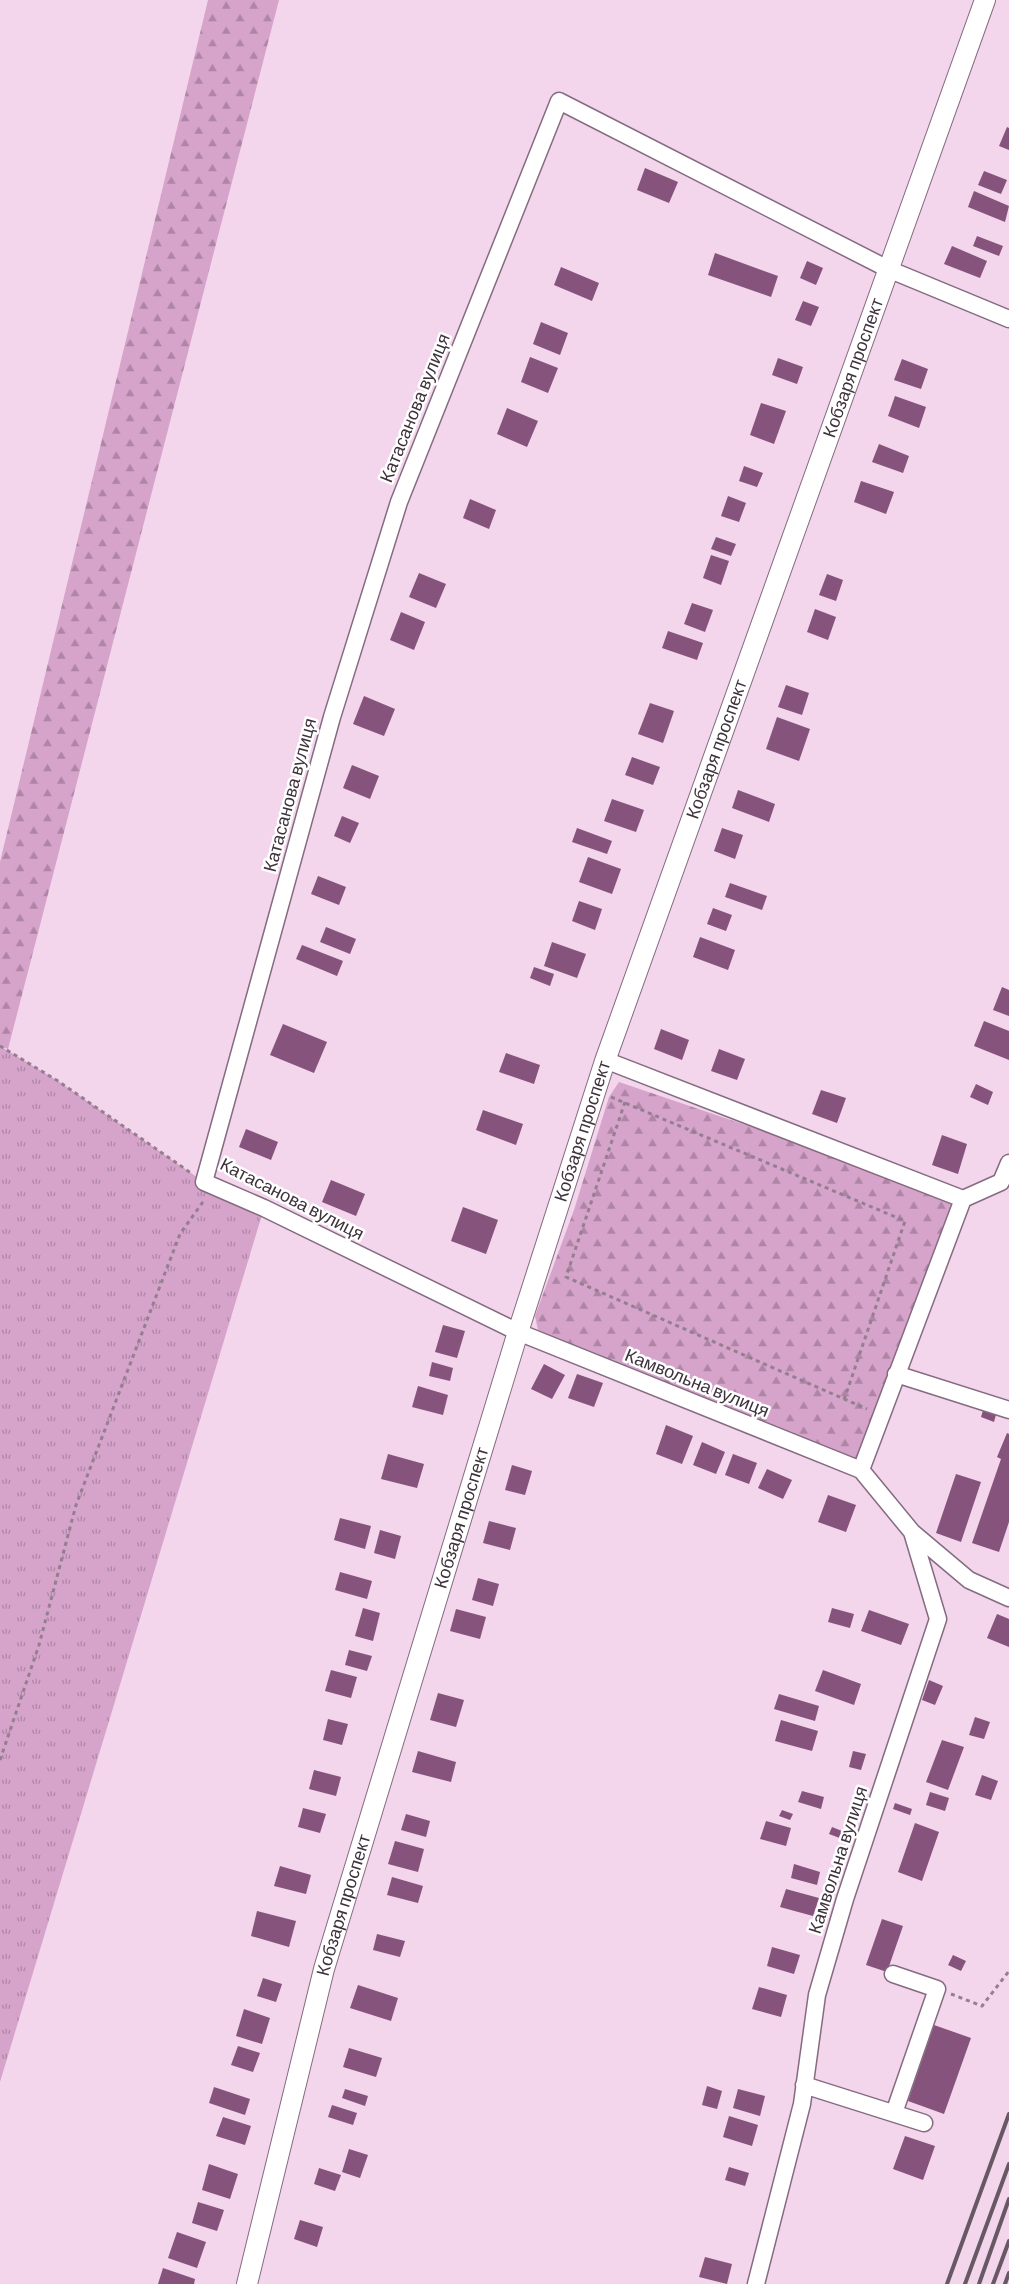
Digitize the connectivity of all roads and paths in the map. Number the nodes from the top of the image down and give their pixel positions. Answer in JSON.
{"nodes":[{"id":1,"x":985,"y":0,"type":"edge"},
{"id":2,"x":888,"y":269,"type":"junction"},
{"id":3,"x":1009,"y":319,"type":"edge"},
{"id":4,"x":0,"y":1046,"type":"edge"},
{"id":5,"x":605,"y":1060,"type":"junction"},
{"id":6,"x":609,"y":1096,"type":"dead end"},
{"id":7,"x":625,"y":1102,"type":"junction"},
{"id":8,"x":1009,"y":1163,"type":"edge"},
{"id":9,"x":1005,"y":1183,"type":"edge"},
{"id":10,"x":210,"y":1184,"type":"junction"},
{"id":11,"x":963,"y":1199,"type":"junction"},
{"id":12,"x":518,"y":1332,"type":"junction"},
{"id":13,"x":896,"y":1374,"type":"junction"},
{"id":14,"x":844,"y":1400,"type":"junction"},
{"id":15,"x":1009,"y":1410,"type":"edge"},
{"id":16,"x":882,"y":1415,"type":"junction"},
{"id":17,"x":861,"y":1470,"type":"junction"},
{"id":18,"x":912,"y":1532,"type":"junction"},
{"id":19,"x":1009,"y":1598,"type":"edge"},
{"id":20,"x":0,"y":1760,"type":"edge"},
{"id":21,"x":1009,"y":1970,"type":"edge"},
{"id":22,"x":893,"y":1974,"type":"dead end"},
{"id":23,"x":937,"y":1989,"type":"junction"},
{"id":24,"x":804,"y":2084,"type":"junction"},
{"id":25,"x":894,"y":2113,"type":"junction"},
{"id":26,"x":924,"y":2122,"type":"dead end"},
{"id":27,"x":247,"y":2284,"type":"edge"},
{"id":28,"x":756,"y":2284,"type":"edge"}],
"edges":[{"from":1,"to":2,"type":"main road","name":"Кобзаря проспект"},
{"from":2,"to":3,"type":"street"},
{"from":2,"to":5,"type":"main road","name":"Кобзаря проспект"},
{"from":2,"to":10,"type":"street","name":"Катасанова вулиця"},
{"from":4,"to":10,"type":"path"},
{"from":5,"to":11,"type":"street"},
{"from":5,"to":12,"type":"main road","name":"Кобзаря проспект"},
{"from":6,"to":7,"type":"path"},
{"from":7,"to":14,"type":"path"},
{"from":7,"to":14,"type":"path"},
{"from":8,"to":9,"type":"street"},
{"from":9,"to":11,"type":"street"},
{"from":10,"to":12,"type":"street","name":"Катасанова вулиця"},
{"from":10,"to":20,"type":"path"},
{"from":11,"to":13,"type":"street"},
{"from":12,"to":17,"type":"street","name":"Камвольна вулиця"},
{"from":12,"to":27,"type":"main road","name":"Кобзаря проспект"},
{"from":13,"to":15,"type":"street"},
{"from":13,"to":16,"type":"street"},
{"from":14,"to":16,"type":"path"},
{"from":16,"to":17,"type":"street"},
{"from":17,"to":18,"type":"street","name":"Камвольна вулиця"},
{"from":18,"to":19,"type":"street"},
{"from":18,"to":24,"type":"street","name":"Камвольна вулиця"},
{"from":21,"to":23,"type":"path"},
{"from":22,"to":23,"type":"street"},
{"from":23,"to":25,"type":"street"},
{"from":24,"to":25,"type":"street"},
{"from":24,"to":28,"type":"street","name":"Камвольна вулиця"},
{"from":25,"to":26,"type":"street"}]}
